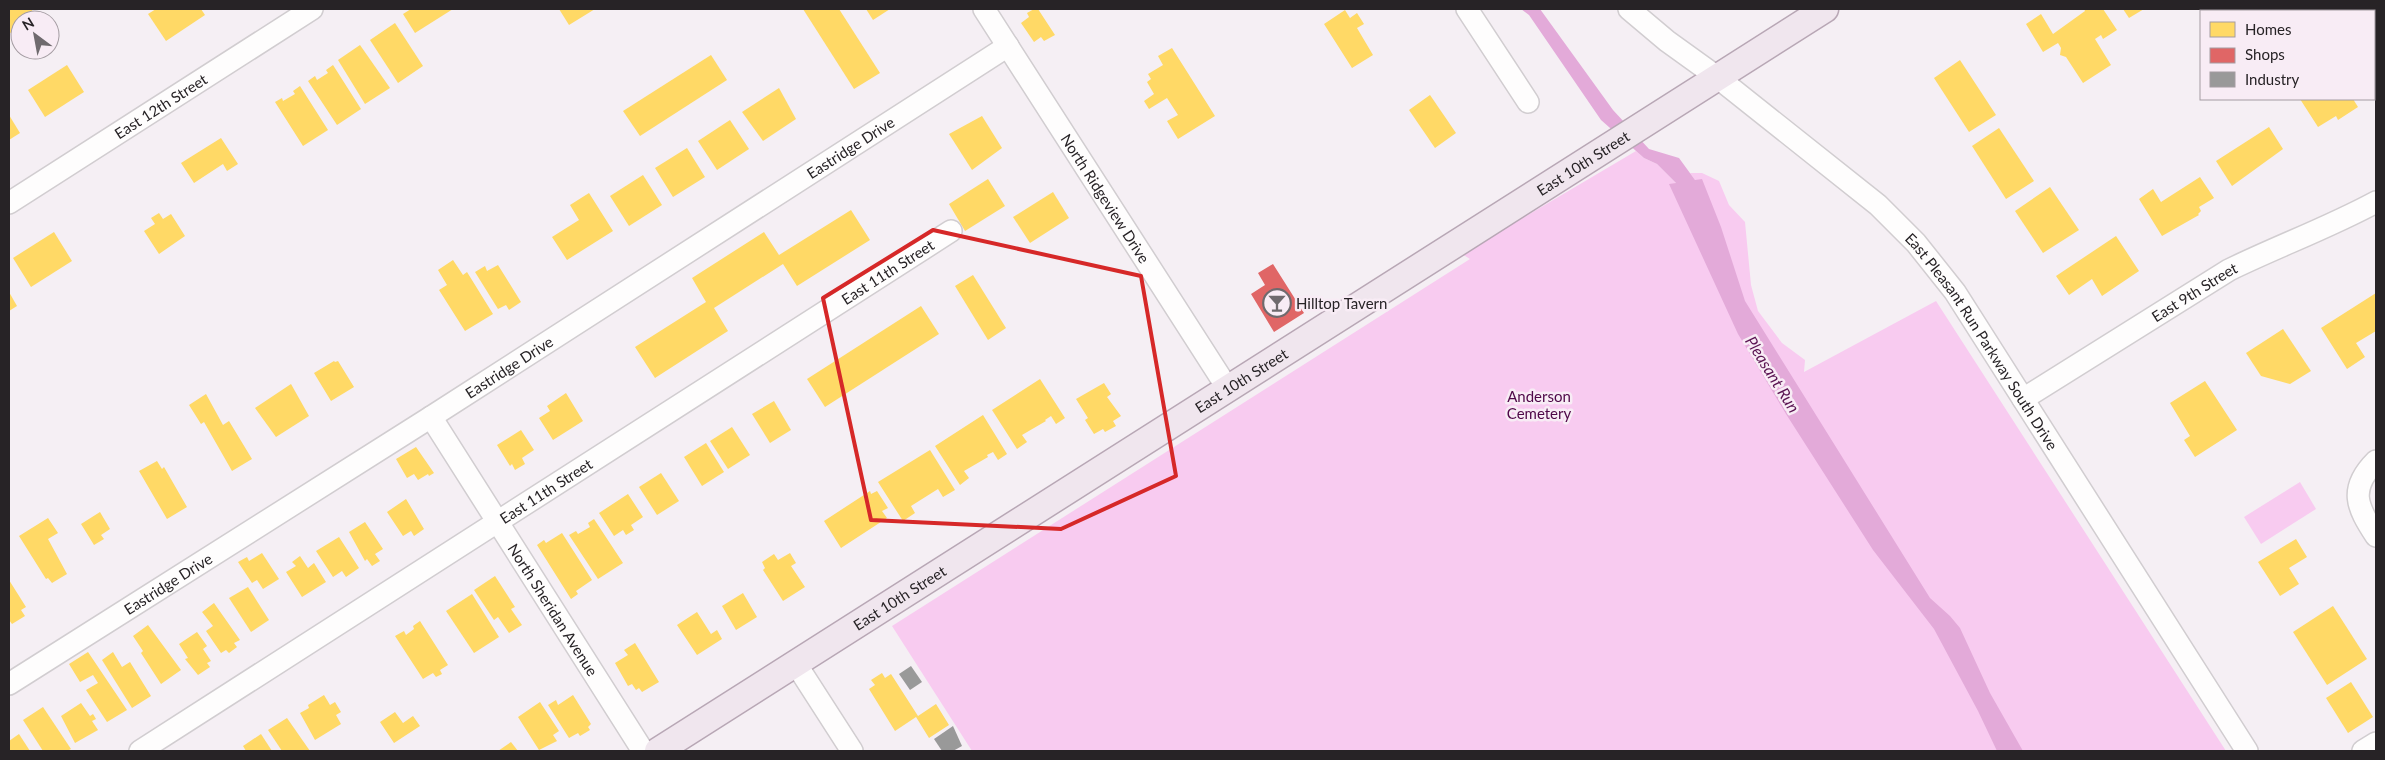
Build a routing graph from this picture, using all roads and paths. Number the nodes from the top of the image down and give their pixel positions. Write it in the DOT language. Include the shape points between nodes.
graph roads {
  1 [pos="312,9"];
  2 [pos="984,9"];
  3 [pos="1467,9"];
  4 [pos="1629,9"];
  5 [pos="1825,9"];
  6 [pos="1008,46"];
  7 [pos="1717,77"];
  8 [pos="1528,102"];
  9 [pos="2376,202"];
  10 [pos="9,204"];
  11 [pos="951,230"];
  12 [pos="1228,389"];
  13 [pos="2023,399"];
  14 [pos="431,416"];
  15 [pos="2376,461"];
  16 [pos="497,522"];
  17 [pos="2376,536"];
  18 [pos="796,664"];
  19 [pos="9,684"];
  20 [pos="2376,743"];
  21 [pos="140,751"];
  22 [pos="643,751"];
  23 [pos="658,751"];
  24 [pos="852,751"];
  25 [pos="2247,751"];
  26 [pos="2363,751"];
  1 -- 10 [label="street, East 12th Street"];
  2 -- 6 [label="street, North Ridgeview Drive"];
  3 -- 8 [label="street"];
  4 -- 7 [label="street, East Pleasant Run Parkway South Drive"];
  5 -- 7 [label="main road, East 10th Street"];
  6 -- 12 [label="street, North Ridgeview Drive"];
  6 -- 14 [label="street, Eastridge Drive"];
  7 -- 12 [label="main road, East 10th Street"];
  7 -- 13 [label="street, East Pleasant Run Parkway South Drive" via="1878,205 1904,230 1955,292"];
  9 -- 13 [label="street, East 9th Street" via="2229,270"];
  11 -- 16 [label="street, East 11th Street"];
  12 -- 18 [label="main road, East 10th Street"];
  13 -- 25 [label="street, East Pleasant Run Parkway South Drive"];
  14 -- 16 [label="street, North Sheridan Avenue"];
  14 -- 19 [label="street, Eastridge Drive"];
  15 -- 17 [label="street" via="2362,478 2358,499 2361,513"];
  16 -- 21 [label="street, East 11th Street"];
  16 -- 22 [label="street, North Sheridan Avenue"];
  18 -- 23 [label="main road, East 10th Street"];
  18 -- 24 [label="street"];
  20 -- 26 [label="street"];
}
